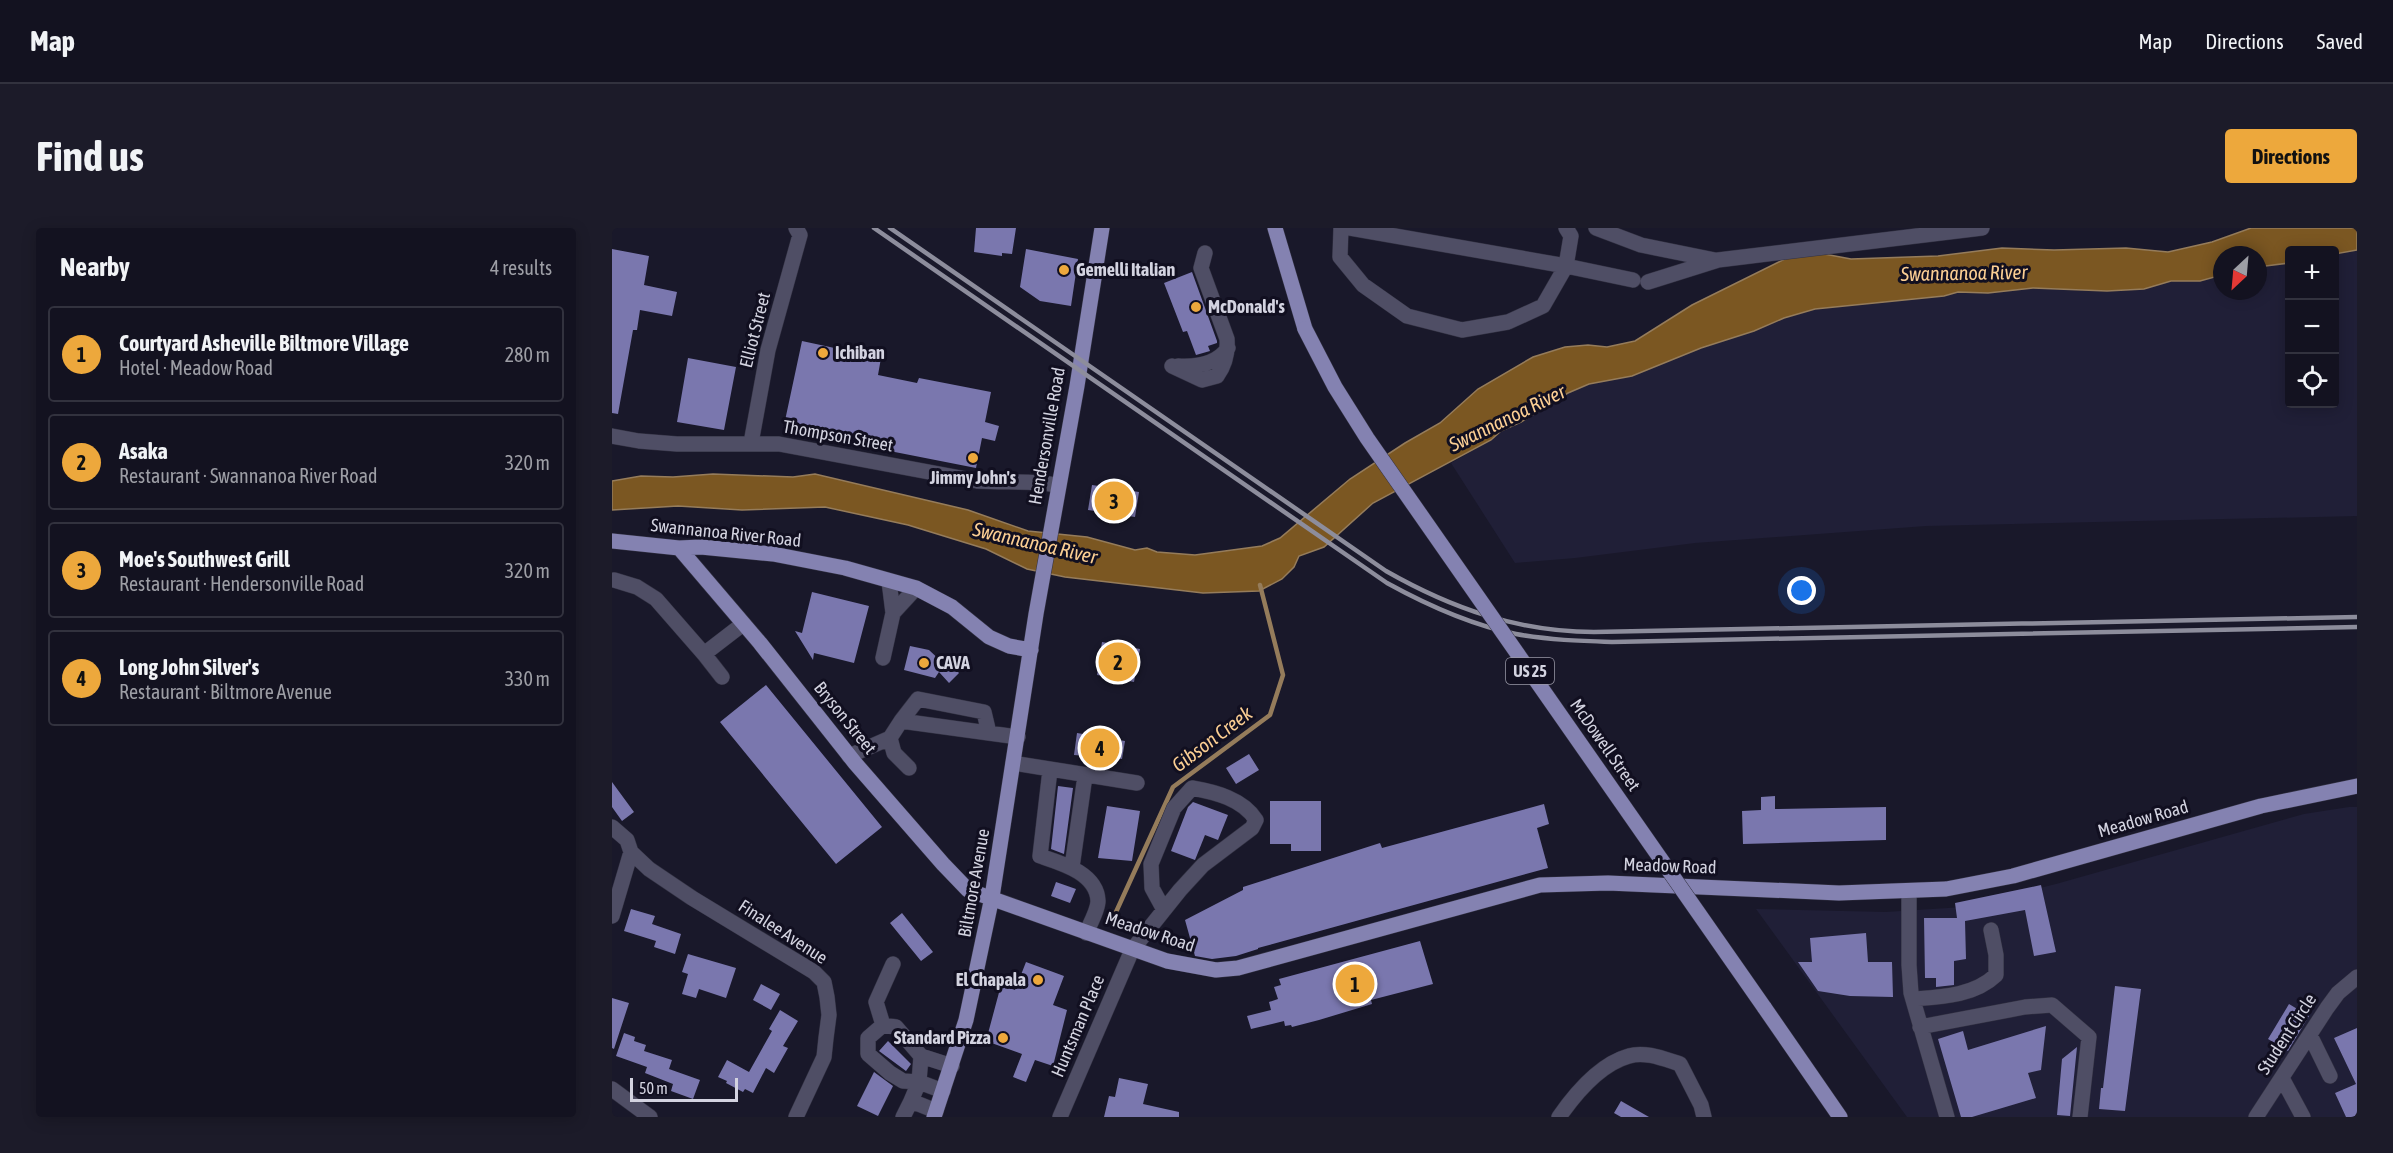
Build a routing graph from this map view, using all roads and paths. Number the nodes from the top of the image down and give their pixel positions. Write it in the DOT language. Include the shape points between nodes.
graph roads {
  1 [pos="796,228"];
  2 [pos="1102,228"];
  3 [pos="1275,228"];
  4 [pos="1341,228"];
  5 [pos="1350,228"];
  6 [pos="1566,228"];
  7 [pos="1596,228"];
  8 [pos="1982,228"];
  9 [pos="1205,253"];
  10 [pos="1718,260"];
  11 [pos="1566,266"];
  12 [pos="1172,366"];
  13 [pos="612,436"];
  14 [pos="751,443"];
  15 [pos="1057,485"];
  16 [pos="612,541"];
  17 [pos="679,548"];
  18 [pos="614,580"];
  19 [pos="890,581"];
  20 [pos="916,588"];
  21 [pos="893,613"];
  22 [pos="743,624"];
  23 [pos="1031,650"];
  24 [pos="704,654"];
  25 [pos="883,658"];
  26 [pos="722,676"];
  27 [pos="901,721"];
  28 [pos="990,733"];
  29 [pos="1018,737"];
  30 [pos="890,738"];
  31 [pos="849,756"];
  32 [pos="1014,763"];
  33 [pos="909,768"];
  34 [pos="1050,770"];
  35 [pos="1085,776"];
  36 [pos="1137,783"];
  37 [pos="2357,786"];
  38 [pos="612,827"];
  39 [pos="631,852"];
  40 [pos="1072,867"];
  41 [pos="1909,892"];
  42 [pos="992,897"];
  43 [pos="1164,910"];
  44 [pos="612,916"];
  45 [pos="1991,930"];
  46 [pos="1086,933"];
  47 [pos="1132,950"];
  48 [pos="894,964"];
  49 [pos="2357,977"];
  50 [pos="1913,999"];
  51 [pos="883,1025"];
  52 [pos="1920,1027"];
  53 [pos="2310,1035"];
  54 [pos="921,1056"];
  55 [pos="952,1066"];
  56 [pos="2330,1076"];
  57 [pos="2282,1078"];
  58 [pos="919,1082"];
  59 [pos="612,1089"];
  60 [pos="944,1091"];
  61 [pos="911,1101"];
  62 [pos="935,1114"];
  63 [pos="650,1117"];
  64 [pos="796,1117"];
  65 [pos="903,1117"];
  66 [pos="1060,1117"];
  67 [pos="1559,1117"];
  68 [pos="1704,1117"];
  69 [pos="1840,1117"];
  70 [pos="1947,1117"];
  71 [pos="2080,1117"];
  72 [pos="2256,1117"];
  73 [pos="2303,1117"];
  1 -- 14 [label="street, Elliot Street" via="800,235 768,350"];
  2 -- 15 [label="main road, Hendersonville Road"];
  3 -- 69 [label="main road, McDowell Street / US 25, bridge" via="1305,329 1367,438"];
  4 -- 11 [label="street" via="1340,256 1363,285 1407,316 1462,330 1508,322 1543,306"];
  5 -- 11 [label="street"];
  6 -- 11 [label="street" via="1571,236"];
  7 -- 10 [label="street" via="1641,245"];
  8 -- 10 [label="street"];
  9 -- 12 [label="street" via="1201,268 1227,339 1224,365 1210,380"];
  10 -- 11 [label="street" via="1640,281"];
  13 -- 14 [label="street, Thompson Street" via="677,444"];
  14 -- 15 [label="street, Thompson Street" via="814,449 977,481"];
  15 -- 23 [label="main road, Hendersonville Road"];
  16 -- 17 [label="main road, Swannanoa River Road"];
  17 -- 19 [label="main road, Swannanoa River Road" via="773,554"];
  17 -- 22 [label="main road, Bryson Street"];
  18 -- 24 [label="street" via="637,587 656,599"];
  19 -- 20 [label="main road, Swannanoa River Road"];
  19 -- 21 [label="street"];
  20 -- 21 [label="street"];
  20 -- 23 [label="main road, Swannanoa River Road" via="952,607 989,637"];
  21 -- 25 [label="street"];
  22 -- 24 [label="street"];
  22 -- 31 [label="main road, Bryson Street"];
  23 -- 29 [label="main road, Biltmore Avenue"];
  24 -- 26 [label="street"];
  27 -- 28 [label="street"];
  27 -- 28 [label="street" via="918,699 984,712"];
  27 -- 30 [label="street"];
  28 -- 29 [label="street"];
  29 -- 32 [label="main road, Biltmore Avenue"];
  30 -- 31 [label="street"];
  30 -- 33 [label="street" via="894,753"];
  31 -- 42 [label="main road, Bryson Street" via="968,890"];
  32 -- 34 [label="street"];
  32 -- 42 [label="main road, Biltmore Avenue"];
  34 -- 35 [label="street"];
  34 -- 40 [label="street" via="1040,856"];
  35 -- 36 [label="street"];
  35 -- 40 [label="street"];
  37 -- 41 [label="main road, Meadow Road" via="2261,806 2013,876"];
  38 -- 39 [label="street, Finalee Avenue" via="627,840"];
  39 -- 44 [label="street"];
  39 -- 64 [label="street, Finalee Avenue" via="683,892 814,972 824,982 829,1015 824,1057"];
  40 -- 46 [label="street" via="1094,886 1098,902"];
  41 -- 47 [label="main road, Meadow Road" via="1839,893 1569,882 1515,890 1238,968 1193,967"];
  41 -- 50 [label="street"];
  42 -- 46 [label="main road, Meadow Road"];
  42 -- 55 [label="main road, Biltmore Avenue" via="966,1020"];
  43 -- 43 [label="street, Huntsman Place" via="1203,866 1252,828 1256,820 1250,811 1216,792 1192,788 1174,808 1151,864 1152,888"];
  43 -- 47 [label="street, Huntsman Place"];
  45 -- 50 [label="street" via="1995,975 1987,983 1946,997"];
  46 -- 47 [label="main road, Meadow Road"];
  47 -- 66 [label="street, Huntsman Place"];
  48 -- 51 [label="street" via="876,1002"];
  49 -- 53 [label="street, Student Circle" via="2332,1000"];
  50 -- 52 [label="street"];
  51 -- 54 [label="street" via="896,1027"];
  51 -- 58 [label="street" via="868,1038 868,1054 903,1081"];
  52 -- 70 [label="street"];
  52 -- 71 [label="street" via="2052,1005 2089,1037"];
  53 -- 56 [label="street"];
  53 -- 57 [label="street, Student Circle"];
  54 -- 55 [label="street"];
  54 -- 58 [label="street"];
  55 -- 60 [label="main road, Biltmore Avenue"];
  57 -- 72 [label="street, Student Circle"];
  57 -- 73 [label="street"];
  58 -- 60 [label="street"];
  58 -- 61 [label="street"];
  59 -- 63 [label="street"];
  60 -- 62 [label="main road, Biltmore Avenue"];
  61 -- 62 [label="street"];
  61 -- 65 [label="street"];
  67 -- 68 [label="street" via="1605,1067 1630,1055 1656,1056 1680,1064"];
}
